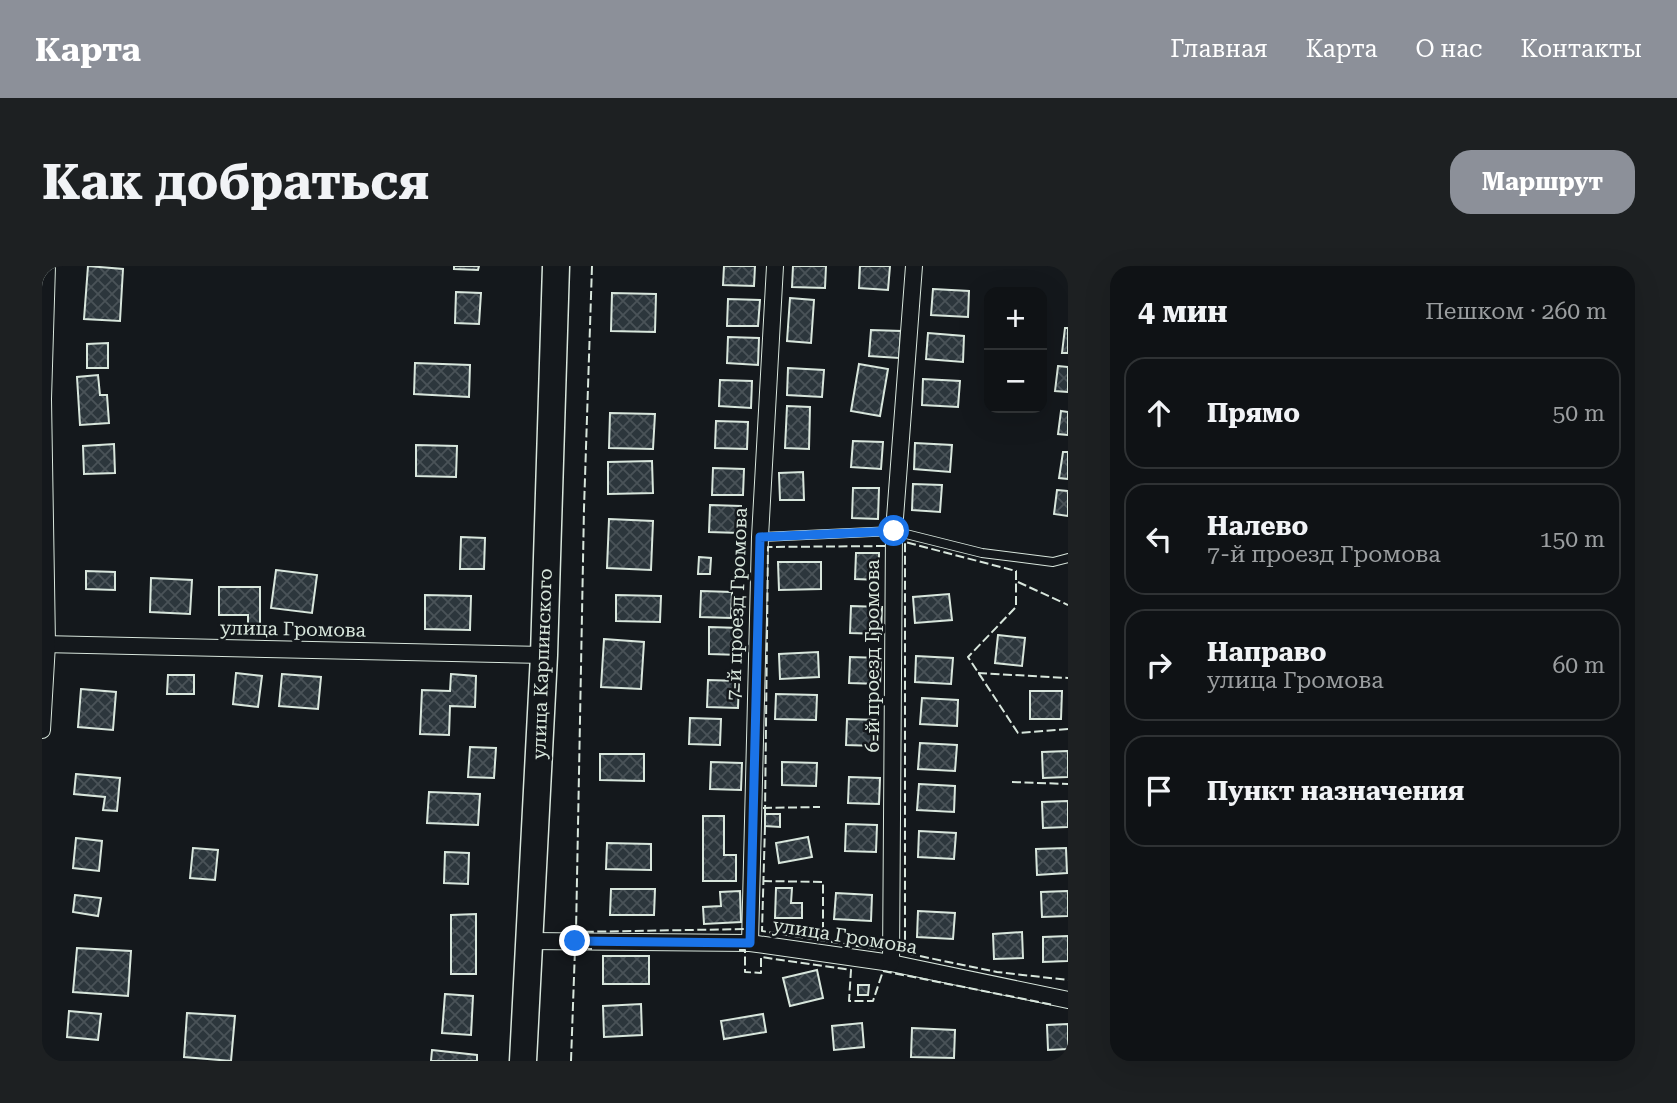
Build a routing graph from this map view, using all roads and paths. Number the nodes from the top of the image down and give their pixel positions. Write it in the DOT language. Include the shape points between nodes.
graph roads {
  1 [pos="47,266"];
  2 [pos="556,266"];
  3 [pos="775,266"];
  4 [pos="914,266"];
  5 [pos="894,531"];
  6 [pos="760,537"];
  7 [pos="1068,558"];
  8 [pos="45,644"];
  9 [pos="544,655"];
  10 [pos="42,730"];
  11 [pos="529,941"];
  12 [pos="750,943"];
  13 [pos="891,963"];
  14 [pos="1068,1000"];
  15 [pos="523,1061"];
  1 -- 8 [label="street"];
  2 -- 9 [label="main road, улица Карпинского"];
  3 -- 6 [label="street, 7-й проезд Громова"];
  4 -- 5 [label="street, 6-й проезд Громова"];
  5 -- 6 [label="lane"];
  5 -- 7 [label="lane" via="982,553 1053,562"];
  5 -- 13 [label="street, 6-й проезд Громова"];
  6 -- 12 [label="street, 7-й проезд Громова"];
  8 -- 9 [label="street, улица Громова"];
  8 -- 10 [label="street"];
  9 -- 11 [label="main road, улица Карпинского"];
  11 -- 12 [label="street, улица Громова"];
  11 -- 15 [label="main road, улица Карпинского"];
  12 -- 13 [label="street, улица Громова"];
  13 -- 14 [label="street, улица Громова"];
}
